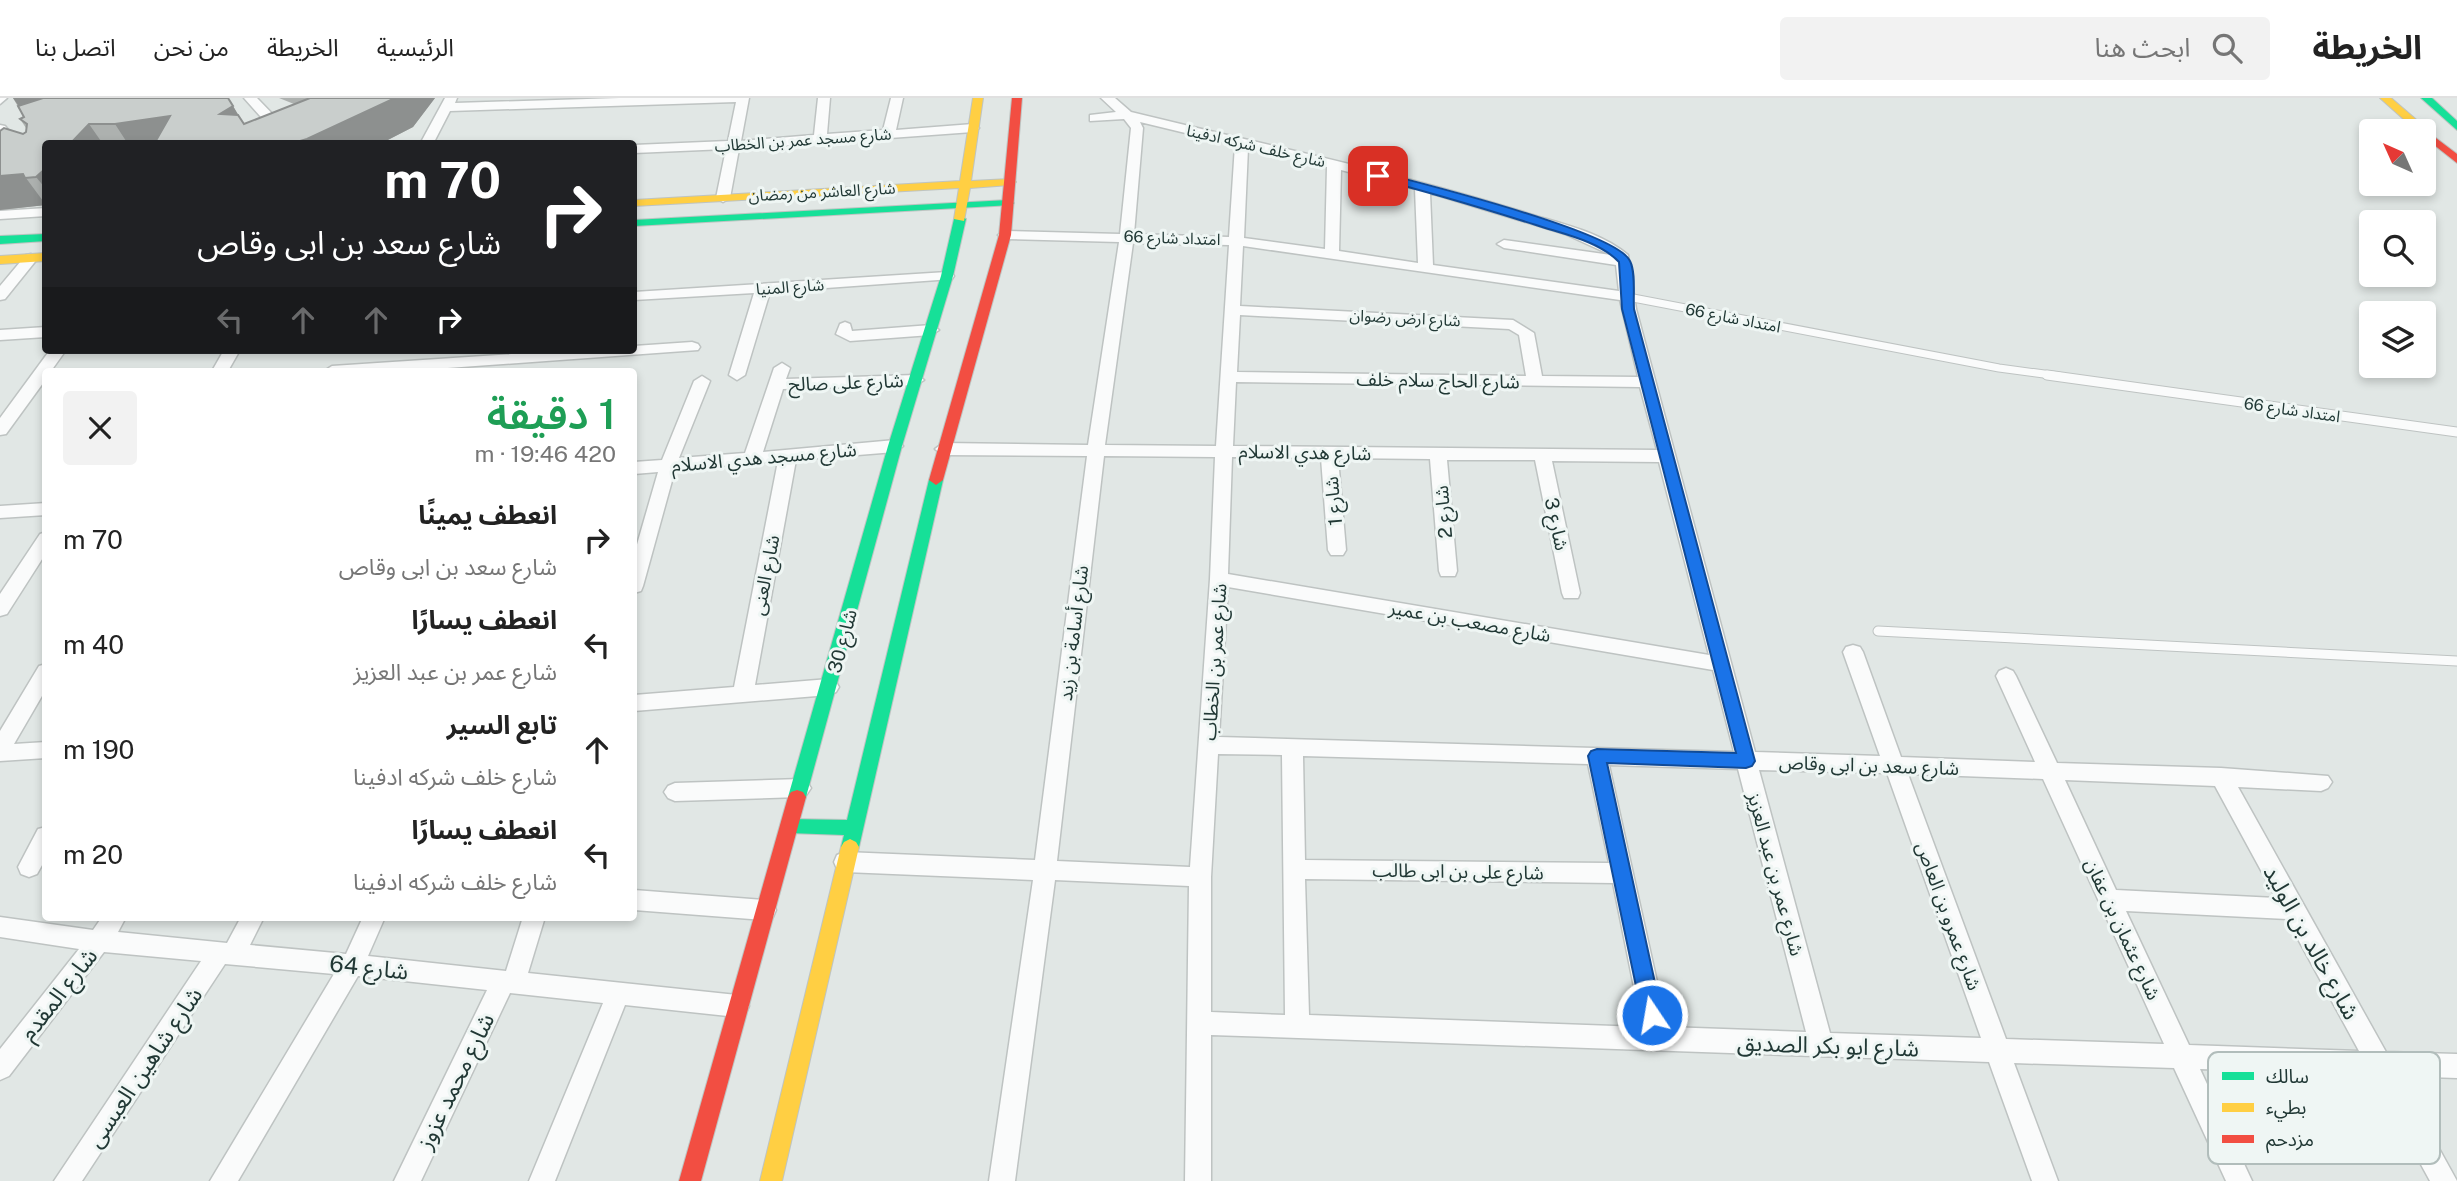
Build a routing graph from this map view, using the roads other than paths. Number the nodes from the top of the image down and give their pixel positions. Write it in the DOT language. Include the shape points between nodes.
graph roads {
  1 [pos="250,98"];
  2 [pos="743,98"];
  3 [pos="824,98"];
  4 [pos="897,98"];
  5 [pos="978,98"];
  6 [pos="1017,98"];
  7 [pos="1107,98"];
  8 [pos="2385,98"];
  9 [pos="2426,98"];
  10 [pos="449,103"];
  11 [pos="1128,115"];
  12 [pos="1095,118"];
  13 [pos="2410,119"];
  14 [pos="2456,126"];
  15 [pos="973,128"];
  16 [pos="282,132"];
  17 [pos="889,134"];
  18 [pos="9,135"];
  19 [pos="820,139"];
  20 [pos="428,140"];
  21 [pos="2436,142"];
  22 [pos="1242,144"];
  23 [pos="734,145"];
  24 [pos="637,149"];
  25 [pos="42,158"];
  26 [pos="2457,160"];
  27 [pos="1334,164"];
  28 [pos="1010,182"];
  29 [pos="966,185"];
  30 [pos="1422,187"];
  31 [pos="723,198"];
  32 [pos="637,202"];
  33 [pos="1008,203"];
  34 [pos="964,205"];
  35 [pos="42,212"];
  36 [pos="0,215"];
  37 [pos="637,222"];
  38 [pos="1005,235"];
  39 [pos="1127,236"];
  40 [pos="42,237"];
  41 [pos="0,240"];
  42 [pos="1236,241"];
  43 [pos="1504,244"];
  44 [pos="1332,253"];
  45 [pos="38,258"];
  46 [pos="0,260"];
  47 [pos="1625,261"];
  48 [pos="1426,268"];
  49 [pos="947,275"];
  50 [pos="763,289"];
  51 [pos="0,296"];
  52 [pos="637,296"];
  53 [pos="1628,298"];
  54 [pos="1232,310"];
  55 [pos="845,327"];
  56 [pos="931,330"];
  57 [pos="42,332"];
  58 [pos="0,335"];
  59 [pos="692,347"];
  60 [pos="637,350"];
  61 [pos="567,354"];
  62 [pos="373,368"];
  63 [pos="42,372"];
  64 [pos="737,375"];
  65 [pos="1229,377"];
  66 [pos="916,380"];
  67 [pos="702,381"];
  68 [pos="1535,381"];
  69 [pos="1647,382"];
  70 [pos="0,430"];
  71 [pos="2457,432"];
  72 [pos="895,446"];
  73 [pos="943,449"];
  74 [pos="1096,450"];
  75 [pos="1224,451"];
  76 [pos="1329,452"];
  77 [pos="1438,454"];
  78 [pos="1542,454"];
  79 [pos="788,455"];
  80 [pos="1666,456"];
  81 [pos="752,458"];
  82 [pos="668,465"];
  83 [pos="637,468"];
  84 [pos="42,509"];
  85 [pos="0,512"];
  86 [pos="42,544"];
  87 [pos="1337,550"];
  88 [pos="1448,571"];
  89 [pos="637,575"];
  90 [pos="1219,579"];
  91 [pos="1571,593"];
  92 [pos="0,609"];
  93 [pos="1878,631"];
  94 [pos="1853,652"];
  95 [pos="2457,661"];
  96 [pos="1720,664"];
  97 [pos="2006,676"];
  98 [pos="42,677"];
  99 [pos="829,687"];
  100 [pos="743,694"];
  101 [pos="637,703"];
  102 [pos="1208,745"];
  103 [pos="1292,747"];
  104 [pos="42,750"];
  105 [pos="0,751"];
  106 [pos="1597,756"];
  107 [pos="1746,761"];
  108 [pos="1894,765"];
  109 [pos="2050,771"];
  110 [pos="2221,777"];
  111 [pos="2321,782"];
  112 [pos="800,789"];
  113 [pos="675,792"];
  114 [pos="789,827"];
  115 [pos="853,828"];
  116 [pos="42,843"];
  117 [pos="845,862"];
  118 [pos="29,867"];
  119 [pos="1294,869"];
  120 [pos="1045,871"];
  121 [pos="1622,873"];
  122 [pos="1200,877"];
  123 [pos="637,900"];
  124 [pos="2109,900"];
  125 [pos="2294,909"];
  126 [pos="765,910"];
  127 [pos="112,921"];
  128 [pos="250,921"];
  129 [pos="372,921"];
  130 [pos="532,921"];
  131 [pos="0,927"];
  132 [pos="99,941"];
  133 [pos="227,953"];
  134 [pos="352,965"];
  135 [pos="509,981"];
  136 [pos="618,993"];
  137 [pos="737,1006"];
  138 [pos="1199,1023"];
  139 [pos="1297,1027"];
  140 [pos="1657,1039"];
  141 [pos="1821,1045"];
  142 [pos="1997,1051"];
  143 [pos="2372,1052"];
  144 [pos="2182,1057"];
  145 [pos="2208,1058"];
  146 [pos="0,1069"];
  147 [pos="2208,1114"];
  148 [pos="2231,1164"];
  149 [pos="2435,1164"];
  150 [pos="67,1181"];
  151 [pos="223,1181"];
  152 [pos="407,1181"];
  153 [pos="542,1181"];
  154 [pos="690,1181"];
  155 [pos="771,1181"];
  156 [pos="1002,1181"];
  157 [pos="1198,1181"];
  158 [pos="2045,1181"];
  159 [pos="2239,1181"];
  160 [pos="2444,1181"];
  1 -- 16 [label="street"];
  2 -- 10 [label="street"];
  2 -- 23 [label="street"];
  3 -- 19 [label="street"];
  4 -- 17 [label="street"];
  5 -- 15 [label="street, شارع 30"];
  6 -- 28 [label="street"];
  7 -- 11 [label="street"];
  8 -- 13 [label="street"];
  9 -- 14 [label="street"];
  10 -- 20 [label="street"];
  11 -- 12 [label="street"];
  11 -- 22 [label="street, شارع خلف شركه ادفينا"];
  11 -- 39 [label="street, شارع أسامة بن زيد" via="1137,128"];
  15 -- 17 [label="street, شارع مسجد عمر بن الخطاب"];
  15 -- 29 [label="street, شارع 30"];
  17 -- 19 [label="street, شارع مسجد عمر بن الخطاب"];
  18 -- 25 [label="street" via="24,152"];
  19 -- 23 [label="street, شارع مسجد عمر بن الخطاب"];
  21 -- 26 [label="street"];
  22 -- 27 [label="street, شارع خلف شركه ادفينا"];
  22 -- 42 [label="street, شارع عمر بن الخطاب"];
  23 -- 24 [label="street, شارع مسجد عمر بن الخطاب"];
  23 -- 31 [label="street"];
  27 -- 30 [label="street, شارع خلف شركه ادفينا"];
  27 -- 44 [label="street"];
  28 -- 29 [label="street, شارع العاشر من رمضان"];
  28 -- 33 [label="street"];
  29 -- 31 [label="street, شارع العاشر من رمضان"];
  29 -- 34 [label="street, شارع 30"];
  30 -- 47 [label="street, شارع خلف شركه ادفينا" via="1572,233 1614,251"];
  30 -- 48 [label="street"];
  31 -- 32 [label="street, شارع العاشر من رمضان"];
  33 -- 34 [label="street, شارع العاشر من رمضان"];
  33 -- 38 [label="street"];
  34 -- 37 [label="street, شارع العاشر من رمضان"];
  34 -- 49 [label="street, شارع 30"];
  35 -- 36 [label="street"];
  38 -- 39 [label="street, امتداد شارع 66"];
  38 -- 73 [label="street"];
  39 -- 42 [label="street, امتداد شارع 66"];
  39 -- 74 [label="street, شارع أسامة بن زيد"];
  40 -- 41 [label="street"];
  42 -- 44 [label="street, امتداد شارع 66"];
  42 -- 54 [label="street, شارع عمر بن الخطاب"];
  43 -- 47 [label="street"];
  44 -- 48 [label="street, امتداد شارع 66"];
  45 -- 46 [label="street"];
  45 -- 51 [label="street"];
  47 -- 53 [label="street"];
  48 -- 53 [label="street, امتداد شارع 66"];
  49 -- 50 [label="street, شارع المنيا"];
  49 -- 56 [label="street, شارع 30"];
  50 -- 52 [label="street, شارع المنيا"];
  50 -- 64 [label="street"];
  53 -- 69 [label="street, شارع عمر بن عبد العزيز"];
  53 -- 71 [label="lane, امتداد شارع 66" via="1999,368"];
  54 -- 65 [label="street, شارع عمر بن الخطاب"];
  54 -- 68 [label="street, شارع ارض رضوان" via="1513,325 1526,333"];
  55 -- 56 [label="street" via="844,334 850,336"];
  56 -- 66 [label="street, شارع 30"];
  57 -- 58 [label="street"];
  59 -- 60 [label="street"];
  61 -- 62 [label="street"];
  63 -- 70 [label="street"];
  65 -- 68 [label="street, شارع الحاج سلام خلف"];
  65 -- 75 [label="street, شارع عمر بن الخطاب"];
  66 -- 72 [label="street, شارع 30"];
  66 -- 81 [label="street, شارع على صالح" via="779,376"];
  67 -- 82 [label="street"];
  68 -- 69 [label="street, شارع الحاج سلام خلف"];
  69 -- 80 [label="street, شارع عمر بن عبد العزيز"];
  72 -- 79 [label="street, شارع مسجد هدي الاسلام"];
  72 -- 99 [label="street, شارع 30"];
  73 -- 74 [label="street, شارع هدي الاسلام"];
  73 -- 115 [label="street"];
  74 -- 75 [label="street, شارع هدي الاسلام"];
  74 -- 120 [label="street, شارع أسامة بن زيد"];
  75 -- 76 [label="street, شارع هدي الاسلام"];
  75 -- 90 [label="street, شارع عمر بن الخطاب"];
  76 -- 77 [label="street, شارع هدي الاسلام"];
  76 -- 87 [label="street, شارع 1"];
  77 -- 78 [label="street, شارع هدي الاسلام"];
  77 -- 88 [label="street, شارع 2"];
  78 -- 80 [label="street, شارع هدي الاسلام"];
  78 -- 91 [label="street, شارع 3"];
  79 -- 81 [label="street, شارع مسجد هدي الاسلام"];
  79 -- 100 [label="street, شارع العنى"];
  80 -- 96 [label="street, شارع عمر بن عبد العزيز"];
  81 -- 82 [label="street, شارع مسجد هدي الاسلام"];
  82 -- 83 [label="street, شارع مسجد هدي الاسلام"];
  82 -- 89 [label="street"];
  84 -- 85 [label="street"];
  86 -- 92 [label="street"];
  90 -- 96 [label="street, شارع مصعب بن عمير"];
  90 -- 102 [label="street, شارع عمر بن الخطاب"];
  93 -- 95 [label="lane"];
  94 -- 108 [label="street, شارع عمرو بن العاص"];
  96 -- 107 [label="street, شارع عمر بن عبد العزيز"];
  97 -- 109 [label="street, شارع عثمان بن عفان"];
  98 -- 105 [label="street"];
  99 -- 100 [label="street"];
  99 -- 112 [label="street, شارع 30"];
  100 -- 101 [label="street"];
  102 -- 103 [label="street, شارع سعد بن ابى وقاص"];
  102 -- 122 [label="street, شارع عمر بن الخطاب"];
  103 -- 106 [label="street, شارع سعد بن ابى وقاص"];
  103 -- 119 [label="street"];
  104 -- 105 [label="street"];
  106 -- 107 [label="street, شارع سعد بن ابى وقاص"];
  106 -- 121 [label="street"];
  107 -- 108 [label="street, شارع سعد بن ابى وقاص"];
  107 -- 141 [label="street, شارع عمر بن عبد العزيز"];
  108 -- 109 [label="street, شارع سعد بن ابى وقاص"];
  108 -- 142 [label="street, شارع عمرو بن العاص"];
  109 -- 110 [label="street, شارع سعد بن ابى وقاص"];
  109 -- 124 [label="street, شارع عثمان بن عفان"];
  110 -- 111 [label="street, شارع سعد بن ابى وقاص"];
  110 -- 125 [label="street, شارع خالد بن الوليد"];
  112 -- 113 [label="street"];
  112 -- 114 [label="street, شارع 30"];
  114 -- 115 [label="street"];
  114 -- 126 [label="street, شارع 30"];
  115 -- 117 [label="street"];
  116 -- 118 [label="street"];
  117 -- 120 [label="street"];
  117 -- 155 [label="street"];
  119 -- 121 [label="street, شارع على بن ابى طالب"];
  119 -- 139 [label="street"];
  120 -- 122 [label="street"];
  120 -- 156 [label="street, شارع أسامة بن زيد"];
  121 -- 140 [label="street"];
  122 -- 138 [label="street, شارع عمر بن الخطاب"];
  123 -- 126 [label="street"];
  124 -- 125 [label="street"];
  124 -- 144 [label="street, شارع عثمان بن عفان"];
  125 -- 143 [label="street, شارع خالد بن الوليد"];
  126 -- 137 [label="street, شارع 30"];
  127 -- 132 [label="street, شارع المقدم"];
  128 -- 133 [label="street, شارع شاهين العبسى"];
  129 -- 134 [label="street"];
  130 -- 135 [label="street, شارع محمد عزوز"];
  131 -- 132 [label="street, شارع 64"];
  132 -- 133 [label="street, شارع 64"];
  132 -- 146 [label="street, شارع المقدم"];
  133 -- 134 [label="street, شارع 64"];
  133 -- 150 [label="street, شارع شاهين العبسى"];
  134 -- 135 [label="street, شارع 64"];
  134 -- 151 [label="street"];
  135 -- 136 [label="street, شارع 64"];
  135 -- 152 [label="street, شارع محمد عزوز"];
  136 -- 137 [label="street, شارع 64"];
  136 -- 153 [label="street"];
  137 -- 154 [label="street, شارع 30"];
  138 -- 139 [label="street, شارع ابو بكر الصديق"];
  138 -- 157 [label="street, شارع عمر بن الخطاب"];
  139 -- 140 [label="street, شارع ابو بكر الصديق"];
  140 -- 141 [label="street, شارع ابو بكر الصديق"];
  141 -- 142 [label="street, شارع ابو بكر الصديق"];
  142 -- 144 [label="street, شارع ابو بكر الصديق"];
  142 -- 158 [label="street, شارع عمرو بن العاص"];
  144 -- 145 [label="street, شارع ابو بكر الصديق"];
  144 -- 147 [label="street, شارع عثمان بن عفان"];
  148 -- 159 [label="street, شارع عثمان بن عفان"];
  149 -- 160 [label="street, شارع خالد بن الوليد"];
}
